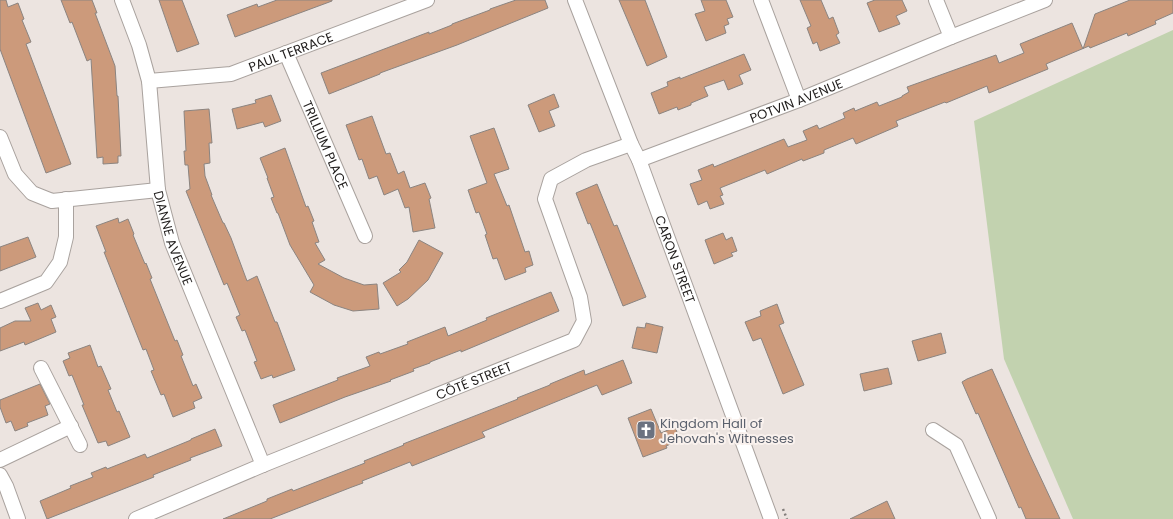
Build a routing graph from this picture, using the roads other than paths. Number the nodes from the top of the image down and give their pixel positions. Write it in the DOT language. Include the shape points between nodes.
graph roads {
  1 [pos="122,0"];
  2 [pos="427,0"];
  3 [pos="576,0"];
  4 [pos="761,0"];
  5 [pos="936,0"];
  6 [pos="1045,0"];
  7 [pos="951,37"];
  8 [pos="286,53"];
  9 [pos="149,81"];
  10 [pos="799,100"];
  11 [pos="0,137"];
  12 [pos="631,144"];
  13 [pos="639,160"];
  14 [pos="158,190"];
  15 [pos="66,199"];
  16 [pos="365,236"];
  17 [pos="0,302"];
  18 [pos="42,368"];
  19 [pos="71,426"];
  20 [pos="933,430"];
  21 [pos="80,445"];
  22 [pos="0,460"];
  23 [pos="263,465"];
  24 [pos="0,474"];
  25 [pos="18,519"];
  26 [pos="136,519"];
  27 [pos="771,519"];
  28 [pos="989,519"];
  1 -- 9 [label="street, DIANNE AVENUE"];
  2 -- 8 [label="street, PAUL TERRACE"];
  3 -- 12 [label="street, CARON STREET"];
  4 -- 10 [label="street"];
  5 -- 7 [label="street"];
  6 -- 7 [label="street, POTVIN AVENUE"];
  7 -- 10 [label="street, POTVIN AVENUE"];
  8 -- 9 [label="street, PAUL TERRACE" via="231,74"];
  8 -- 16 [label="street, TRILLIUM PLACE"];
  9 -- 14 [label="street, DIANNE AVENUE"];
  10 -- 13 [label="street, POTVIN AVENUE"];
  11 -- 15 [label="street" via="15,174 32,193 52,201"];
  12 -- 13 [label="street, CARON STREET"];
  12 -- 23 [label="street, CÔTÉ STREET" via="586,160 551,179 545,199 580,297 584,321 574,340"];
  13 -- 27 [label="street, CARON STREET"];
  14 -- 15 [label="street"];
  14 -- 23 [label="street, DIANNE AVENUE" via="172,243"];
  15 -- 17 [label="street" via="66,238 60,262 46,282"];
  18 -- 19 [label="street"];
  19 -- 21 [label="street"];
  19 -- 22 [label="street"];
  20 -- 28 [label="street" via="956,445"];
  23 -- 26 [label="street, CÔTÉ STREET"];
  24 -- 25 [label="street"];
}
